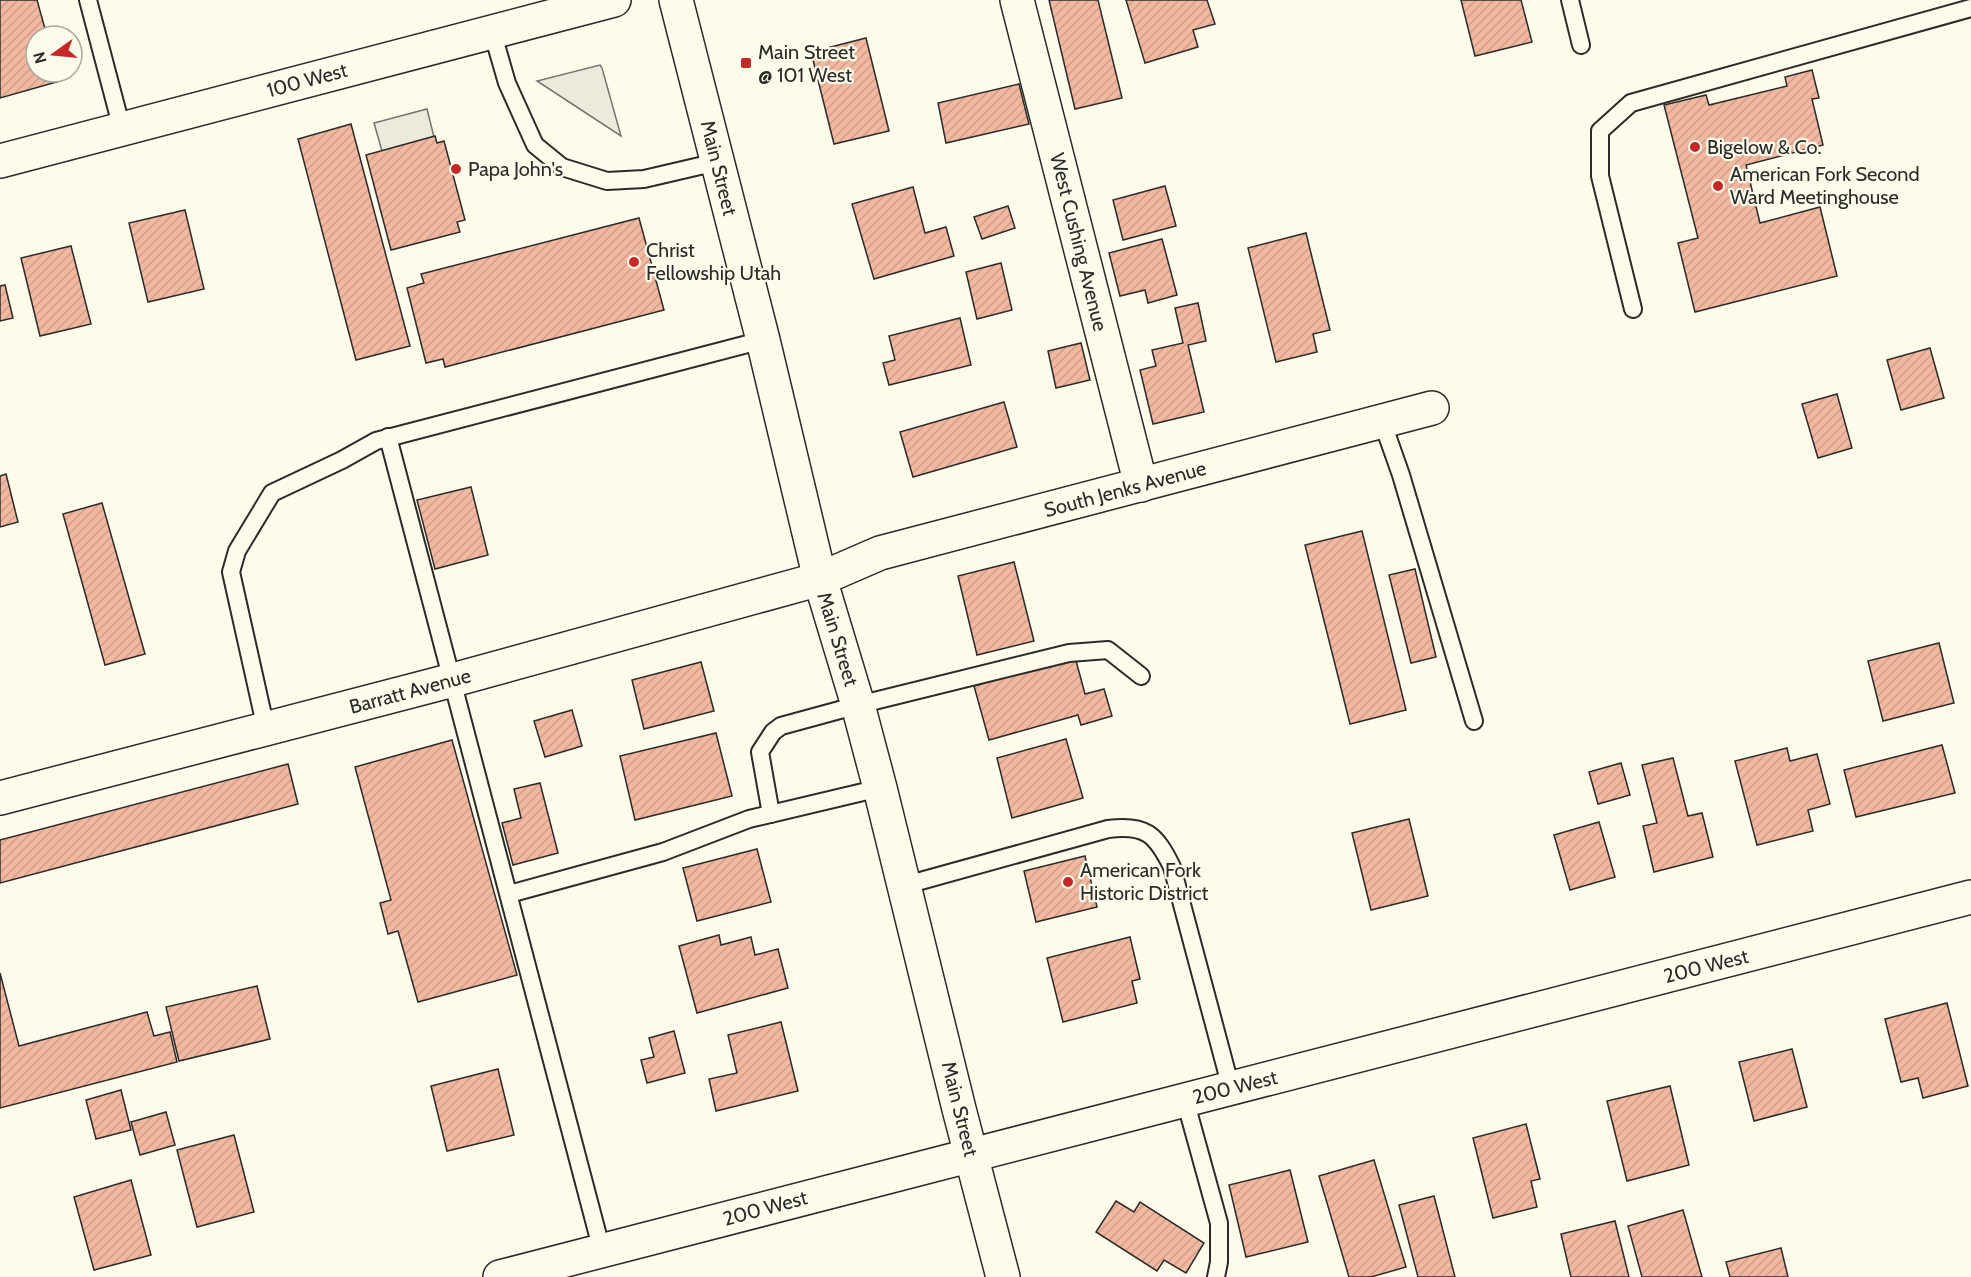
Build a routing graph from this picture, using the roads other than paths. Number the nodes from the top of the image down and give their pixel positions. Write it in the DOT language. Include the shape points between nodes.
graph roads {
  1 [pos="88,0"];
  2 [pos="614,0"];
  3 [pos="676,0"];
  4 [pos="1017,0"];
  5 [pos="1569,0"];
  6 [pos="1971,8"];
  7 [pos="492,31"];
  8 [pos="1581,45"];
  9 [pos="122,129"];
  10 [pos="0,161"];
  11 [pos="717,162"];
  12 [pos="1633,309"];
  13 [pos="763,340"];
  14 [pos="1432,408"];
  15 [pos="1382,421"];
  16 [pos="388,437"];
  17 [pos="1142,485"];
  18 [pos="820,579"];
  19 [pos="1142,676"];
  20 [pos="453,680"];
  21 [pos="858,705"];
  22 [pos="1474,721"];
  23 [pos="266,729"];
  24 [pos="880,788"];
  25 [pos="0,798"];
  26 [pos="771,814"];
  27 [pos="906,885"];
  28 [pos="509,894"];
  29 [pos="1971,897"];
  30 [pos="1231,1088"];
  31 [pos="1185,1100"];
  32 [pos="972,1154"];
  33 [pos="602,1251"];
  34 [pos="500,1277"];
  35 [pos="1003,1277"];
  36 [pos="1216,1277"];
  1 -- 9 [label="lane"];
  2 -- 7 [label="street, 100 West"];
  3 -- 11 [label="street, Main Street"];
  4 -- 17 [label="street, West Cushing Avenue"];
  5 -- 8 [label="lane"];
  6 -- 12 [label="lane" via="1631,103 1600,131 1600,176"];
  7 -- 9 [label="street, 100 West"];
  7 -- 11 [label="lane" via="507,83 535,145 562,167 607,181 644,179"];
  9 -- 10 [label="street, 100 West"];
  11 -- 13 [label="street, Main Street"];
  13 -- 16 [label="lane"];
  13 -- 18 [label="street, Main Street"];
  14 -- 15 [label="street, South Jenks Avenue"];
  15 -- 17 [label="street, South Jenks Avenue"];
  15 -- 22 [label="lane"];
  16 -- 20 [label="lane"];
  16 -- 23 [label="lane" via="272,494 237,551 231,572"];
  17 -- 18 [label="street, South Jenks Avenue" via="880,554"];
  18 -- 20 [label="street, Barratt Avenue"];
  18 -- 21 [label="street, Main Street"];
  19 -- 21 [label="lane" via="1108,650 1069,653"];
  20 -- 23 [label="street, Barratt Avenue"];
  20 -- 28 [label="lane"];
  21 -- 24 [label="street, Main Street"];
  21 -- 26 [label="lane" via="781,726 773,732 760,752"];
  23 -- 25 [label="street, Barratt Avenue"];
  24 -- 26 [label="lane"];
  24 -- 27 [label="street, Main Street"];
  26 -- 28 [label="lane" via="663,852"];
  27 -- 30 [label="lane" via="1108,829 1128,826 1143,830 1160,845 1172,867"];
  27 -- 32 [label="street, Main Street"];
  28 -- 33 [label="lane"];
  29 -- 30 [label="street, 200 West"];
  30 -- 31 [label="street, 200 West"];
  31 -- 32 [label="street, 200 West"];
  31 -- 36 [label="lane" via="1220,1223"];
  32 -- 33 [label="street, 200 West"];
  32 -- 35 [label="street, Main Street"];
  33 -- 34 [label="street, 200 West"];
}
